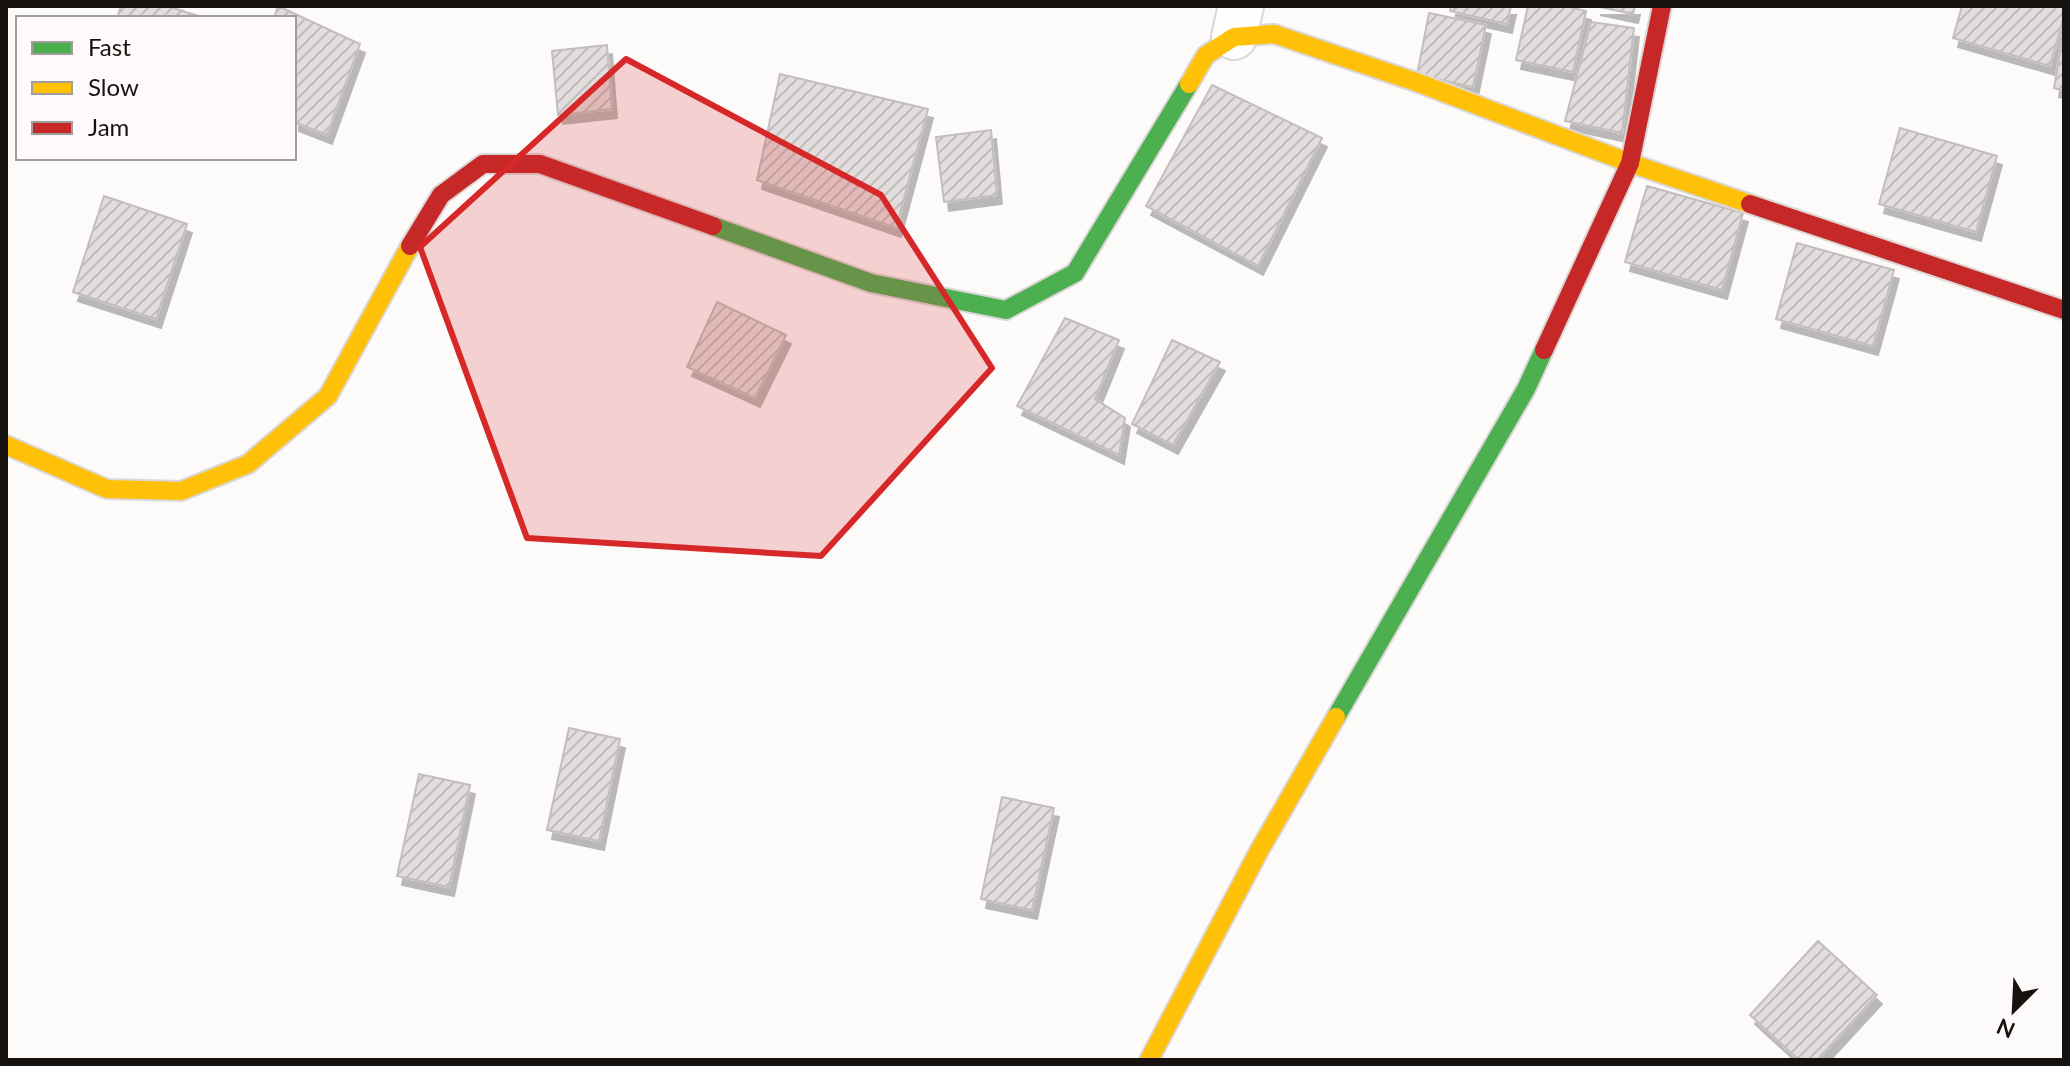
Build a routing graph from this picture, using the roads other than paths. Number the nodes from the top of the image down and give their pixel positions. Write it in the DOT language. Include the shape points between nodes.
graph roads {
  1 [pos="1662,6"];
  2 [pos="1237,22"];
  3 [pos="1630,163"];
  4 [pos="2064,310"];
  5 [pos="6,445"];
  6 [pos="1149,1060"];
  1 -- 3 [label="street"];
  2 -- 3 [label="street"];
  2 -- 5 [label="street" via="1206,55 1075,273 1006,310 871,283 540,164 483,164 441,195 328,396 248,464 181,491 107,489"];
  3 -- 4 [label="street"];
  3 -- 6 [label="street" via="1526,389 1259,851"];
}
